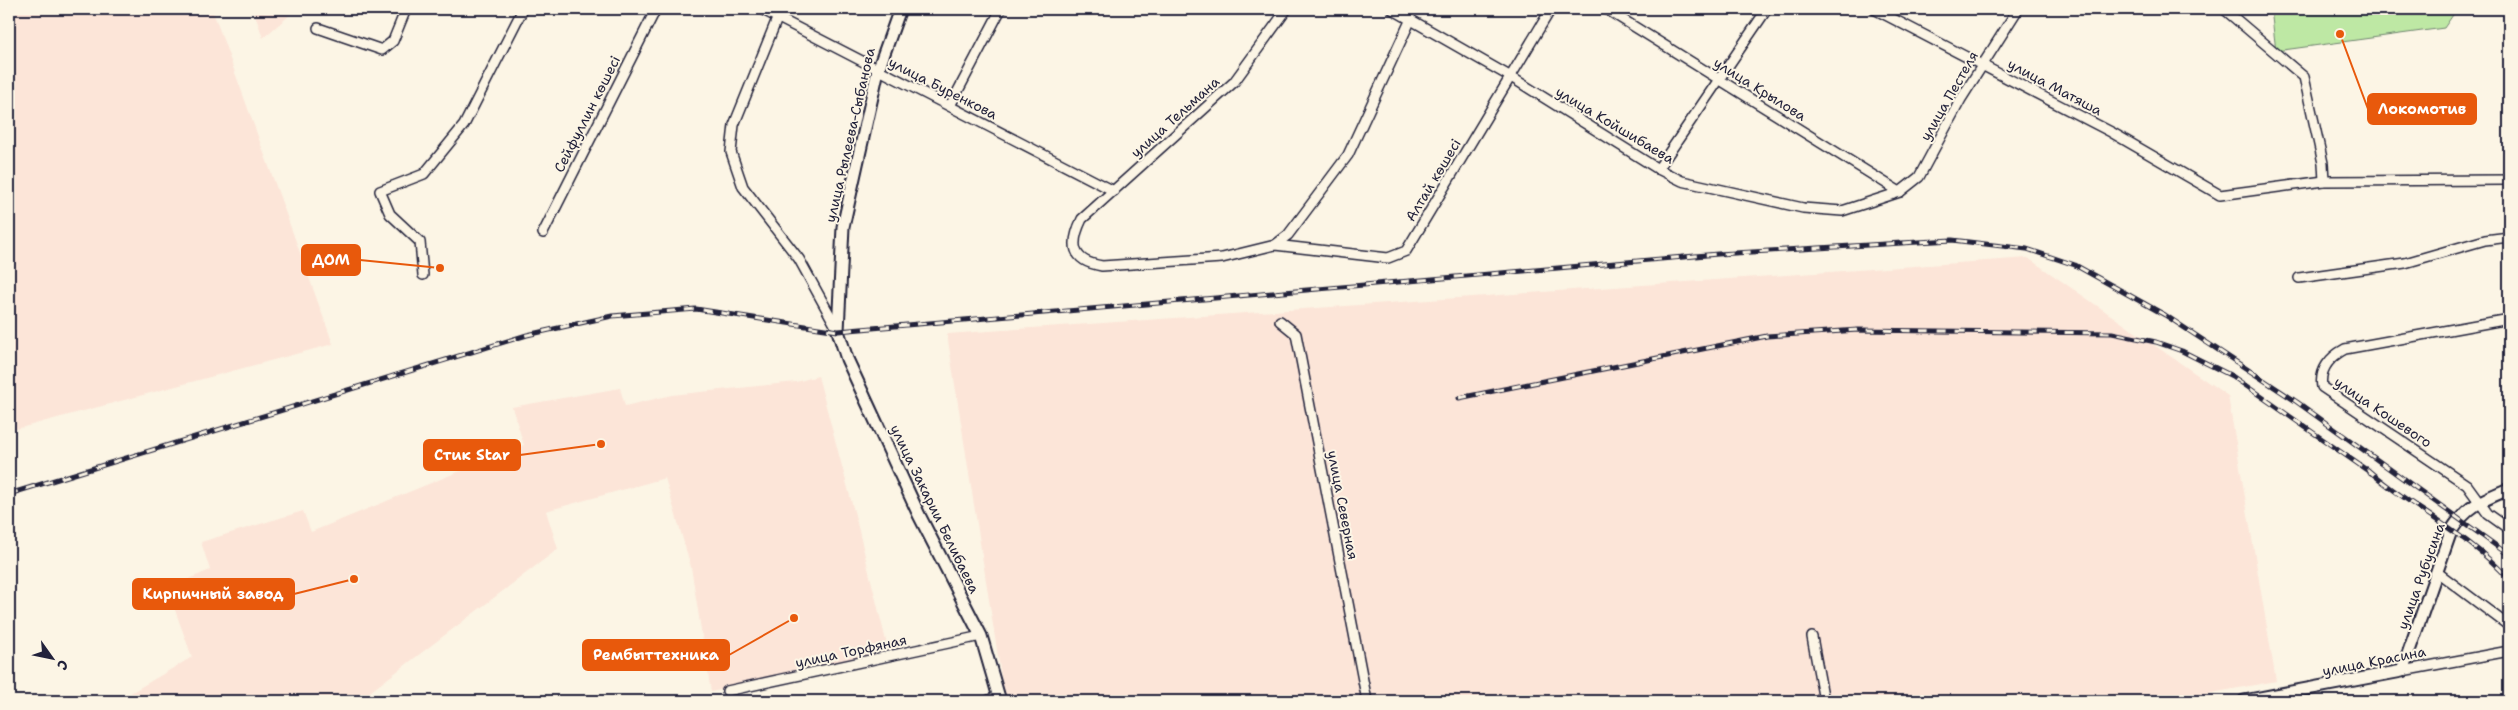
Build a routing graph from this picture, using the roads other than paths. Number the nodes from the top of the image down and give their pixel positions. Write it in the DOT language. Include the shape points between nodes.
graph roads {
  1 [pos="406,9"];
  2 [pos="523,9"];
  3 [pos="656,9"];
  4 [pos="760,9"];
  5 [pos="900,9"];
  6 [pos="1001,9"];
  7 [pos="1287,9"];
  8 [pos="1392,9"];
  9 [pos="1551,9"];
  10 [pos="1606,9"];
  11 [pos="1767,9"];
  12 [pos="1874,9"];
  13 [pos="2018,9"];
  14 [pos="2224,9"];
  15 [pos="779,13"];
  16 [pos="1410,19"];
  17 [pos="318,28"];
  18 [pos="1982,64"];
  19 [pos="878,70"];
  20 [pos="1511,77"];
  21 [pos="1718,79"];
  22 [pos="950,106"];
  23 [pos="1658,169"];
  24 [pos="2509,180"];
  25 [pos="2324,181"];
  26 [pos="1114,191"];
  27 [pos="1900,192"];
  28 [pos="543,232"];
  29 [pos="2509,238"];
  30 [pos="1276,245"];
  31 [pos="423,275"];
  32 [pos="2299,278"];
  33 [pos="2509,319"];
  34 [pos="1280,321"];
  35 [pos="838,331"];
  36 [pos="2509,489"];
  37 [pos="2479,501"];
  38 [pos="2509,529"];
  39 [pos="2436,572"];
  40 [pos="2509,626"];
  41 [pos="981,636"];
  42 [pos="1812,637"];
  43 [pos="2509,651"];
  44 [pos="2402,671"];
  45 [pos="727,691"];
  46 [pos="2294,696"];
  47 [pos="1000,698"];
  48 [pos="987,701"];
  49 [pos="1367,701"];
  50 [pos="1824,701"];
  51 [pos="2244,701"];
  1 -- 17 [label="street" via="393,41 382,50"];
  2 -- 31 [label="street" via="464,125 424,174 380,191 390,214 420,242"];
  3 -- 28 [label="street, Сейфуллин көшесі"];
  4 -- 15 [label="street, улица Буренкова"];
  5 -- 19 [label="street, улица Рылеева-Сыбанова"];
  6 -- 22 [label="street"];
  7 -- 26 [label="street, улица Тельмана" via="1234,82"];
  8 -- 16 [label="street, улица Койшибаева"];
  9 -- 20 [label="street, Алтай көшесі"];
  10 -- 21 [label="street, улица Крылова"];
  11 -- 21 [label="street"];
  12 -- 18 [label="street, улица Матяша"];
  13 -- 18 [label="street, улица Пестеля"];
  14 -- 25 [label="street" via="2304,77"];
  15 -- 19 [label="street, улица Буренкова"];
  15 -- 35 [label="street" via="734,125 731,152 744,187 799,259"];
  16 -- 20 [label="street, улица Койшибаева"];
  16 -- 30 [label="street" via="1348,155 1288,235"];
  18 -- 25 [label="street, улица Матяша" via="2111,132 2220,195"];
  18 -- 27 [label="street, улица Пестеля" via="1919,177"];
  19 -- 22 [label="street, улица Буренкова"];
  19 -- 35 [label="street, улица Рылеева-Сыбанова" via="843,227"];
  20 -- 23 [label="street, улица Койшибаева"];
  20 -- 30 [label="street, Алтай көшесі" via="1406,251 1388,258"];
  21 -- 23 [label="street"];
  21 -- 27 [label="street, улица Крылова"];
  22 -- 26 [label="street, улица Буренкова"];
  23 -- 27 [label="street, улица Койшибаева" via="1682,181 1803,208 1842,211"];
  24 -- 25 [label="street"];
  26 -- 30 [label="street, улица Тельмана" via="1082,219 1073,237 1076,253 1088,264 1102,266 1222,258"];
  29 -- 32 [label="street" via="2486,240 2405,263"];
  33 -- 37 [label="street, улица Кошевого" via="2344,349 2334,354 2321,378 2322,387 2467,485"];
  34 -- 49 [label="street, улица Северная" via="1296,334"];
  35 -- 41 [label="street, улица Закарии Белибаева" via="847,359 919,515"];
  36 -- 37 [label="street, улица Рубусина"];
  37 -- 38 [label="street, улица Кошевого" via="2488,514"];
  37 -- 39 [label="street, улица Рубусина" via="2451,531"];
  39 -- 40 [label="street"];
  39 -- 44 [label="street, улица Рубусина"];
  41 -- 45 [label="street, улица Торфяная"];
  41 -- 47 [label="street, улица Закарии Белибаева"];
  42 -- 50 [label="street"];
  43 -- 44 [label="street, улица Красина"];
  44 -- 46 [label="street, улица Красина"];
  46 -- 51 [label="street, улица Красина"];
  47 -- 48 [label="street"];
}
